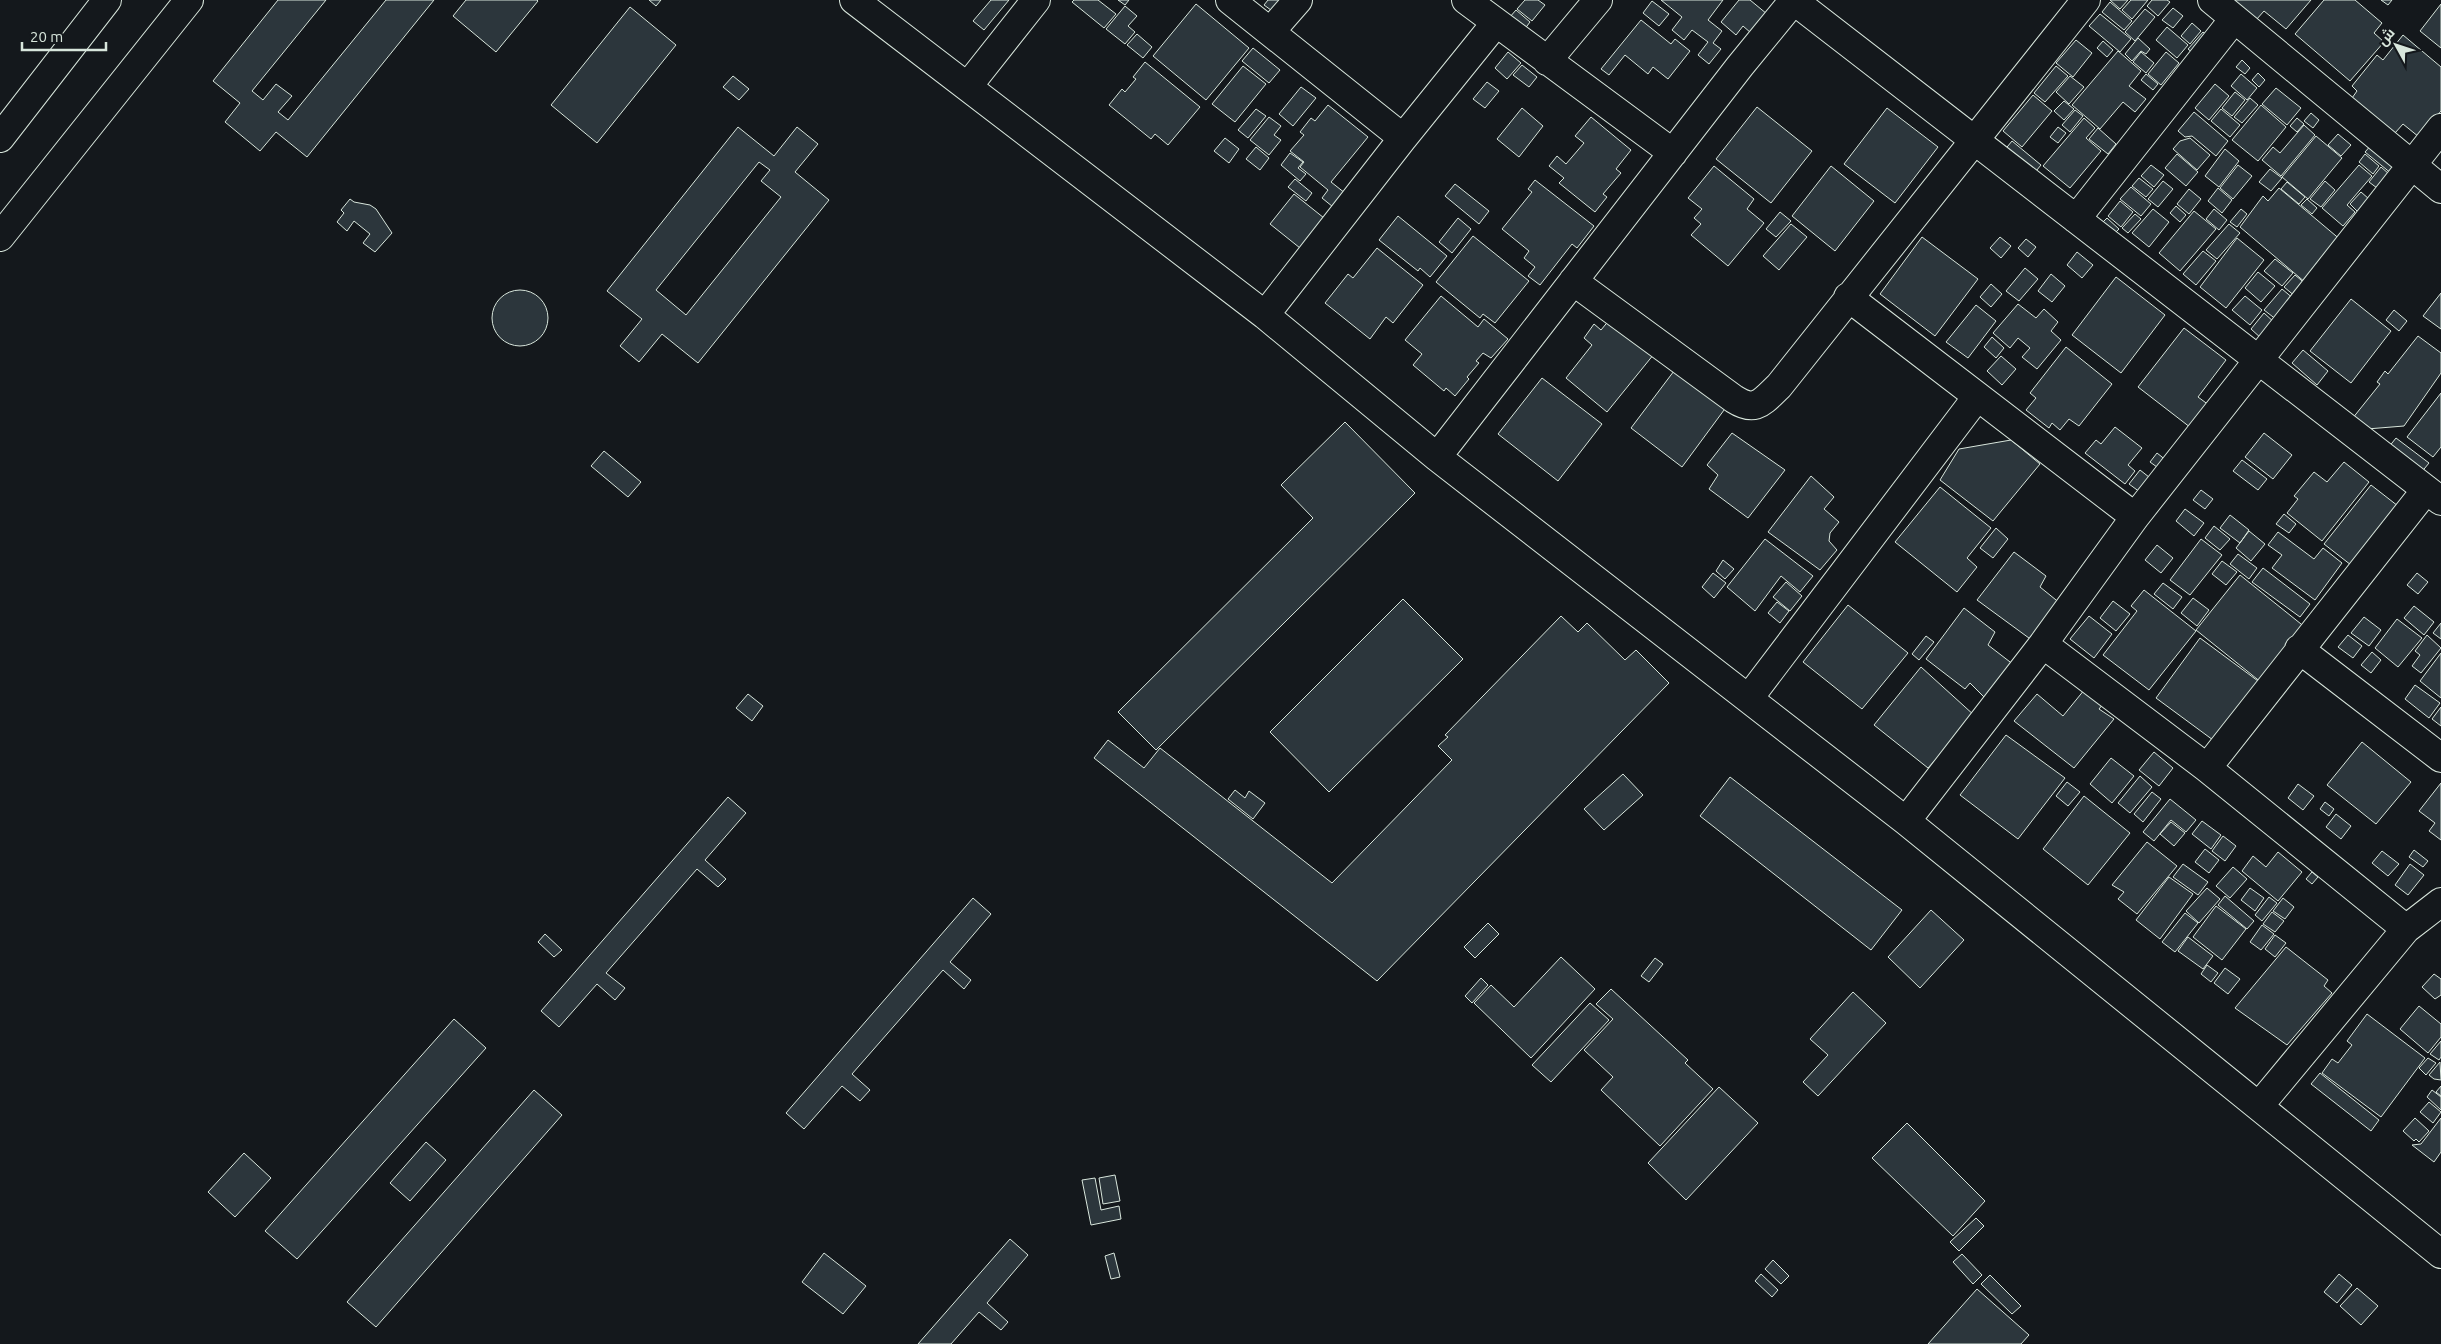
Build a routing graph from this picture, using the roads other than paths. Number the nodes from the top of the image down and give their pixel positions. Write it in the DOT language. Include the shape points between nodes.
graph roads {
  1 [pos="107,0"];
  2 [pos="189,0"];
  3 [pos="854,0"];
  4 [pos="1036,0"];
  5 [pos="1230,0"];
  6 [pos="1298,0"];
  7 [pos="1466,0"];
  8 [pos="1598,0"];
  9 [pos="1793,0"];
  10 [pos="2086,0"];
  11 [pos="2212,0"];
  12 [pos="2234,19"];
  13 [pos="1495,24"];
  14 [pos="1270,32"];
  15 [pos="1547,61"];
  16 [pos="968,86"];
  17 [pos="2441,128"];
  18 [pos="0,138"];
  19 [pos="1403,138"];
  20 [pos="1974,140"];
  21 [pos="1673,153"];
  22 [pos="2411,166"];
  23 [pos="2441,189"];
  24 [pos="2076,219"];
  25 [pos="0,237"];
  26 [pos="1573,281"];
  27 [pos="1848,297"];
  28 [pos="1264,314"];
  29 [pos="2258,360"];
  30 [pos="1977,397"];
  31 [pos="1436,456"];
  32 [pos="2434,496"];
  33 [pos="2135,517"];
  34 [pos="2043,644"];
  35 [pos="2299,649"];
  36 [pos="1749,698"];
  37 [pos="2441,758"];
  38 [pos="2206,768"];
  39 [pos="1906,821"];
  40 [pos="2441,902"];
  41 [pos="2406,929"];
  42 [pos="2259,1106"];
  43 [pos="2440,1252"];
  1 -- 18 [label="street"];
  2 -- 25 [label="street"];
  3 -- 16 [label="street"];
  4 -- 16 [label="street"];
  5 -- 14 [label="street"];
  6 -- 14 [label="street"];
  7 -- 13 [label="street"];
  8 -- 15 [label="street"];
  9 -- 20 [label="street"];
  9 -- 21 [label="street"];
  10 -- 20 [label="street"];
  11 -- 12 [label="street"];
  12 -- 22 [label="street"];
  12 -- 24 [label="street"];
  13 -- 15 [label="street"];
  13 -- 19 [label="street"];
  14 -- 19 [label="street"];
  15 -- 21 [label="street"];
  16 -- 28 [label="street"];
  17 -- 22 [label="street"];
  19 -- 28 [label="street"];
  20 -- 24 [label="street"];
  20 -- 27 [label="street"];
  21 -- 26 [label="street"];
  22 -- 23 [label="street"];
  22 -- 29 [label="street"];
  24 -- 29 [label="street"];
  26 -- 27 [label="street" via="1746,406 1759,405 1779,386"];
  26 -- 31 [label="street"];
  27 -- 30 [label="street"];
  28 -- 31 [label="street"];
  29 -- 32 [label="street"];
  29 -- 33 [label="street"];
  30 -- 33 [label="street"];
  30 -- 36 [label="street"];
  31 -- 36 [label="street"];
  32 -- 35 [label="street"];
  33 -- 34 [label="street"];
  34 -- 38 [label="street"];
  34 -- 39 [label="street"];
  35 -- 37 [label="street"];
  35 -- 38 [label="street"];
  36 -- 39 [label="street"];
  38 -- 41 [label="street"];
  39 -- 42 [label="street"];
  40 -- 41 [label="street"];
  41 -- 42 [label="street"];
  42 -- 43 [label="street"];
}
